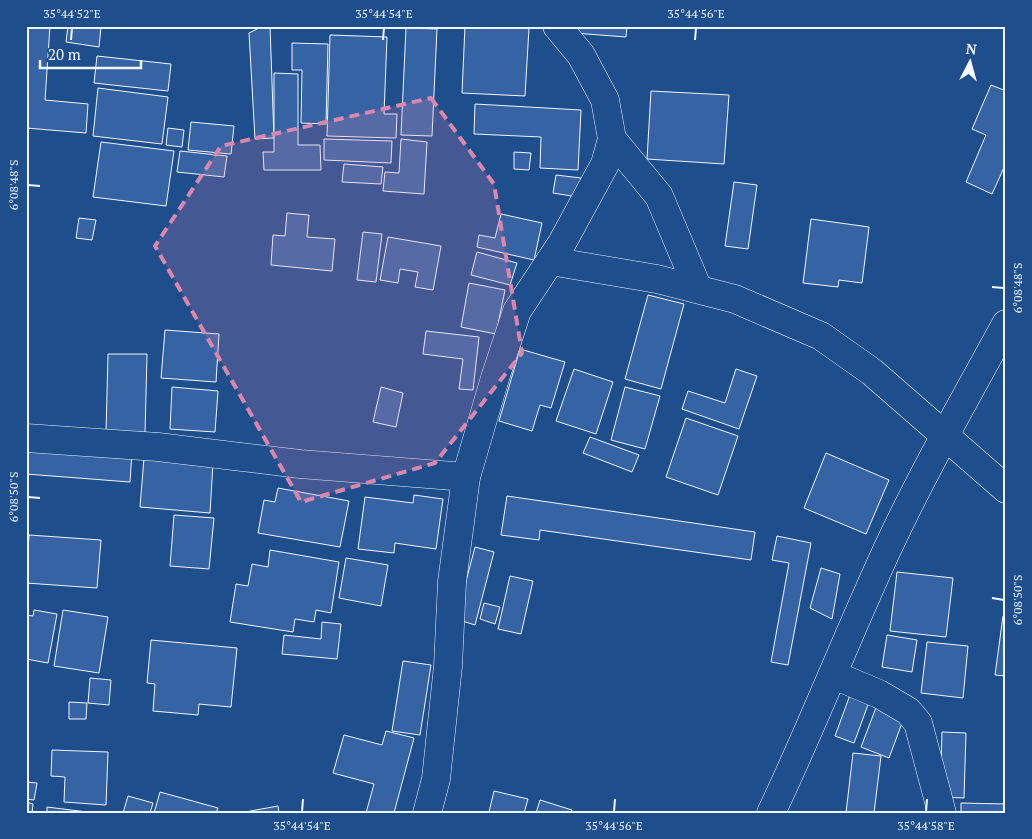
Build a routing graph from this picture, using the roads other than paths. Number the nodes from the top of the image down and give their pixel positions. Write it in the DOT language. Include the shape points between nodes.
graph roads {
  1 [pos="557,26"];
  2 [pos="612,138"];
  3 [pos="550,261"];
  4 [pos="698,289"];
  5 [pos="1006,324"];
  6 [pos="946,435"];
  7 [pos="26,438"];
  8 [pos="466,477"];
  9 [pos="1006,489"];
  10 [pos="834,674"];
  11 [pos="427,813"];
  12 [pos="771,813"];
  13 [pos="942,813"];
  1 -- 2 [label="street" via="581,55 605,100"];
  2 -- 3 [label="street" via="605,164"];
  2 -- 4 [label="street" via="659,196"];
  3 -- 4 [label="street"];
  3 -- 8 [label="street" via="517,311"];
  4 -- 6 [label="street" via="735,299 821,336 872,372"];
  5 -- 6 [label="street"];
  6 -- 9 [label="street"];
  6 -- 10 [label="street" via="889,546"];
  7 -- 8 [label="street" via="158,447 300,464"];
  8 -- 11 [label="street" via="452,582 448,666 436,779"];
  10 -- 12 [label="street"];
  10 -- 13 [label="street" via="879,694 908,711 918,723"];
}
